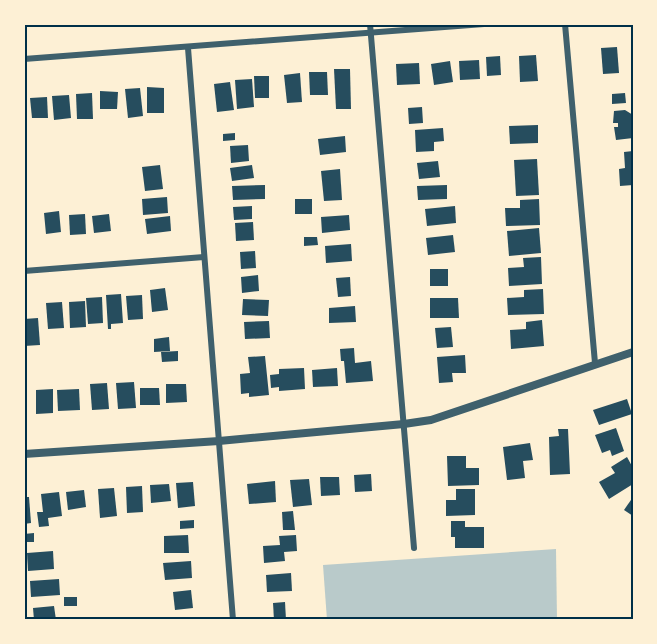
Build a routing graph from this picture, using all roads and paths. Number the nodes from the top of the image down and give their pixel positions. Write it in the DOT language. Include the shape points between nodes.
graph roads {
  1 [pos="370,24"];
  2 [pos="484,24"];
  3 [pos="565,24"];
  4 [pos="371,34"];
  5 [pos="188,48"];
  6 [pos="24,59"];
  7 [pos="204,257"];
  8 [pos="24,271"];
  9 [pos="633,352"];
  10 [pos="595,363"];
  11 [pos="404,424"];
  12 [pos="219,441"];
  13 [pos="24,454"];
  14 [pos="414,548"];
  15 [pos="233,620"];
  1 -- 4 [label="street"];
  2 -- 4 [label="street"];
  3 -- 10 [label="street"];
  4 -- 5 [label="street"];
  4 -- 11 [label="street"];
  5 -- 6 [label="street"];
  5 -- 7 [label="street"];
  7 -- 8 [label="street"];
  7 -- 12 [label="street"];
  9 -- 10 [label="street"];
  10 -- 11 [label="street" via="431,420"];
  11 -- 12 [label="street"];
  11 -- 14 [label="street"];
  12 -- 13 [label="street"];
  12 -- 15 [label="street"];
}
